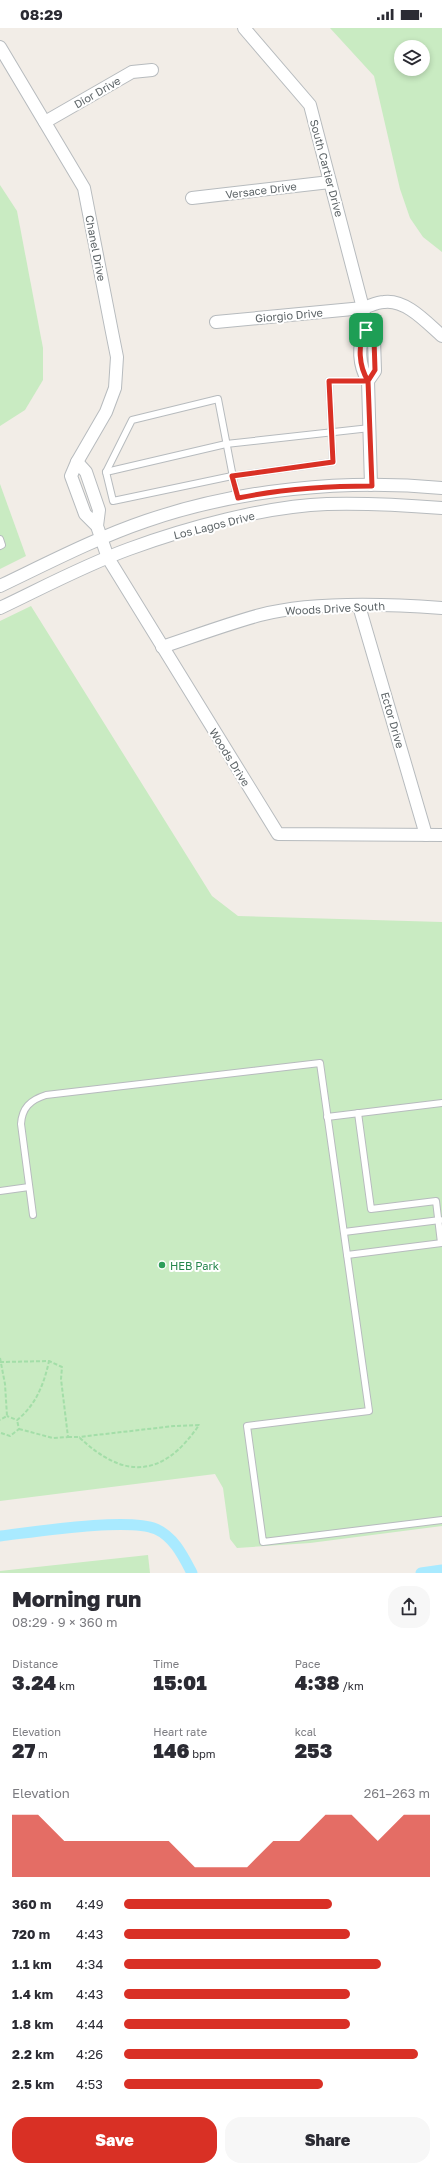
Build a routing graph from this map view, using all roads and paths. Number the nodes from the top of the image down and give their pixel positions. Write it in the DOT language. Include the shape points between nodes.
graph roads {
  1 [pos="244,28"];
  2 [pos="0,47"];
  3 [pos="152,70"];
  4 [pos="45,122"];
  5 [pos="330,182"];
  6 [pos="192,198"];
  7 [pos="363,308"];
  8 [pos="216,322"];
  9 [pos="366,330"];
  10 [pos="442,336"];
  11 [pos="374,354"];
  12 [pos="361,356"];
  13 [pos="368,381"];
  14 [pos="370,428"];
  15 [pos="332,432"];
  16 [pos="226,444"];
  17 [pos="77,462"];
  18 [pos="106,472"];
  19 [pos="232,476"];
  20 [pos="372,486"];
  21 [pos="442,488"];
  22 [pos="238,498"];
  23 [pos="442,508"];
  24 [pos="0,538"];
  25 [pos="101,539"];
  26 [pos="0,546"];
  27 [pos="108,558"];
  28 [pos="0,586"];
  29 [pos="359,606"];
  30 [pos="0,608"];
  31 [pos="442,608"];
  32 [pos="162,647"];
  33 [pos="426,835"];
  34 [pos="442,835"];
  35 [pos="442,1103"];
  36 [pos="358,1113"];
  37 [pos="327,1117"];
  38 [pos="29,1187"];
  39 [pos="0,1191"];
  40 [pos="32,1215"];
  41 [pos="440,1220"];
  42 [pos="344,1232"];
  43 [pos="441,1243"];
  44 [pos="347,1255"];
  45 [pos="0,1358"];
  46 [pos="49,1361"];
  47 [pos="1,1362"];
  48 [pos="7,1416"];
  49 [pos="0,1420"];
  50 [pos="17,1420"];
  51 [pos="19,1429"];
  52 [pos="0,1433"];
  53 [pos="79,1437"];
  54 [pos="68,1438"];
  55 [pos="442,1520"];
  1 -- 5 [label="street, South Cartier Drive" via="310,105"];
  2 -- 4 [label="street, Chanel Drive"];
  3 -- 4 [label="street, Dior Drive" via="132,72"];
  4 -- 17 [label="street, Chanel Drive" via="84,188 117,357 117,374 111,400"];
  5 -- 6 [label="street, Versace Drive"];
  5 -- 7 [label="street, South Cartier Drive"];
  7 -- 8 [label="street, Giorgio Drive"];
  7 -- 9 [label="street, South Cartier Drive"];
  7 -- 10 [label="street, Giorgio Drive" via="384,302 396,302 412,311"];
  9 -- 11 [label="street, South Cartier Drive" via="374,339"];
  9 -- 12 [label="street, South Cartier Drive" via="360,340"];
  11 -- 12 [label="street"];
  11 -- 13 [label="street, South Cartier Drive" via="375,370"];
  12 -- 13 [label="street, South Cartier Drive" via="362,372"];
  13 -- 14 [label="street, South Cartier Drive"];
  13 -- 15 [label="lane" via="329,381"];
  14 -- 15 [label="lane"];
  14 -- 20 [label="street, South Cartier Drive"];
  15 -- 16 [label="lane"];
  15 -- 19 [label="lane" via="333,462"];
  16 -- 18 [label="lane"];
  16 -- 18 [label="lane" via="218,399 132,420"];
  16 -- 19 [label="lane"];
  17 -- 25 [label="street, Woods Drive" via="86,472 99,510 97,526"];
  18 -- 19 [label="lane" via="113,501"];
  19 -- 22 [label="lane"];
  20 -- 21 [label="street, Los Lagos Drive" via="415,485"];
  20 -- 22 [label="street, Los Lagos Drive" via="278,490"];
  22 -- 25 [label="street, Los Lagos Drive" via="147,521"];
  23 -- 27 [label="street, Los Lagos Drive" via="326,504 276,510 171,536"];
  24 -- 26 [label="lane"];
  25 -- 27 [label="street, Woods Drive"];
  25 -- 28 [label="street, Los Lagos Drive"];
  27 -- 30 [label="street, Los Lagos Drive"];
  27 -- 32 [label="street, Woods Drive"];
  29 -- 31 [label="street, Woods Drive South" via="401,605"];
  29 -- 32 [label="street, Woods Drive South" via="302,608 261,615"];
  29 -- 33 [label="street, Ector Drive"];
  32 -- 33 [label="street, Woods Drive" via="278,834"];
  33 -- 34 [label="street, Woods Drive"];
  35 -- 36 [label="lane"];
  36 -- 37 [label="lane"];
  36 -- 41 [label="lane" via="371,1209 436,1201"];
  37 -- 38 [label="lane" via="320,1063 46,1095 28,1104 22,1117"];
  37 -- 42 [label="lane"];
  38 -- 39 [label="lane"];
  38 -- 40 [label="lane"];
  41 -- 42 [label="lane"];
  41 -- 43 [label="lane"];
  42 -- 44 [label="lane"];
  43 -- 44 [label="lane"];
  44 -- 55 [label="lane" via="369,1411 247,1426 262,1542"];
  45 -- 47 [label="path"];
  46 -- 47 [label="path"];
  46 -- 50 [label="path" via="43,1387"];
  46 -- 54 [label="path" via="62,1367 61,1379"];
  47 -- 48 [label="path"];
  48 -- 49 [label="path"];
  48 -- 50 [label="path"];
  50 -- 51 [label="path"];
  51 -- 52 [label="path" via="10,1436"];
  51 -- 54 [label="path" via="53,1438"];
  53 -- 53 [label="path" via="100,1456 124,1466 140,1468 160,1463 170,1456 187,1441 198,1425"];
  53 -- 54 [label="path"];
}
